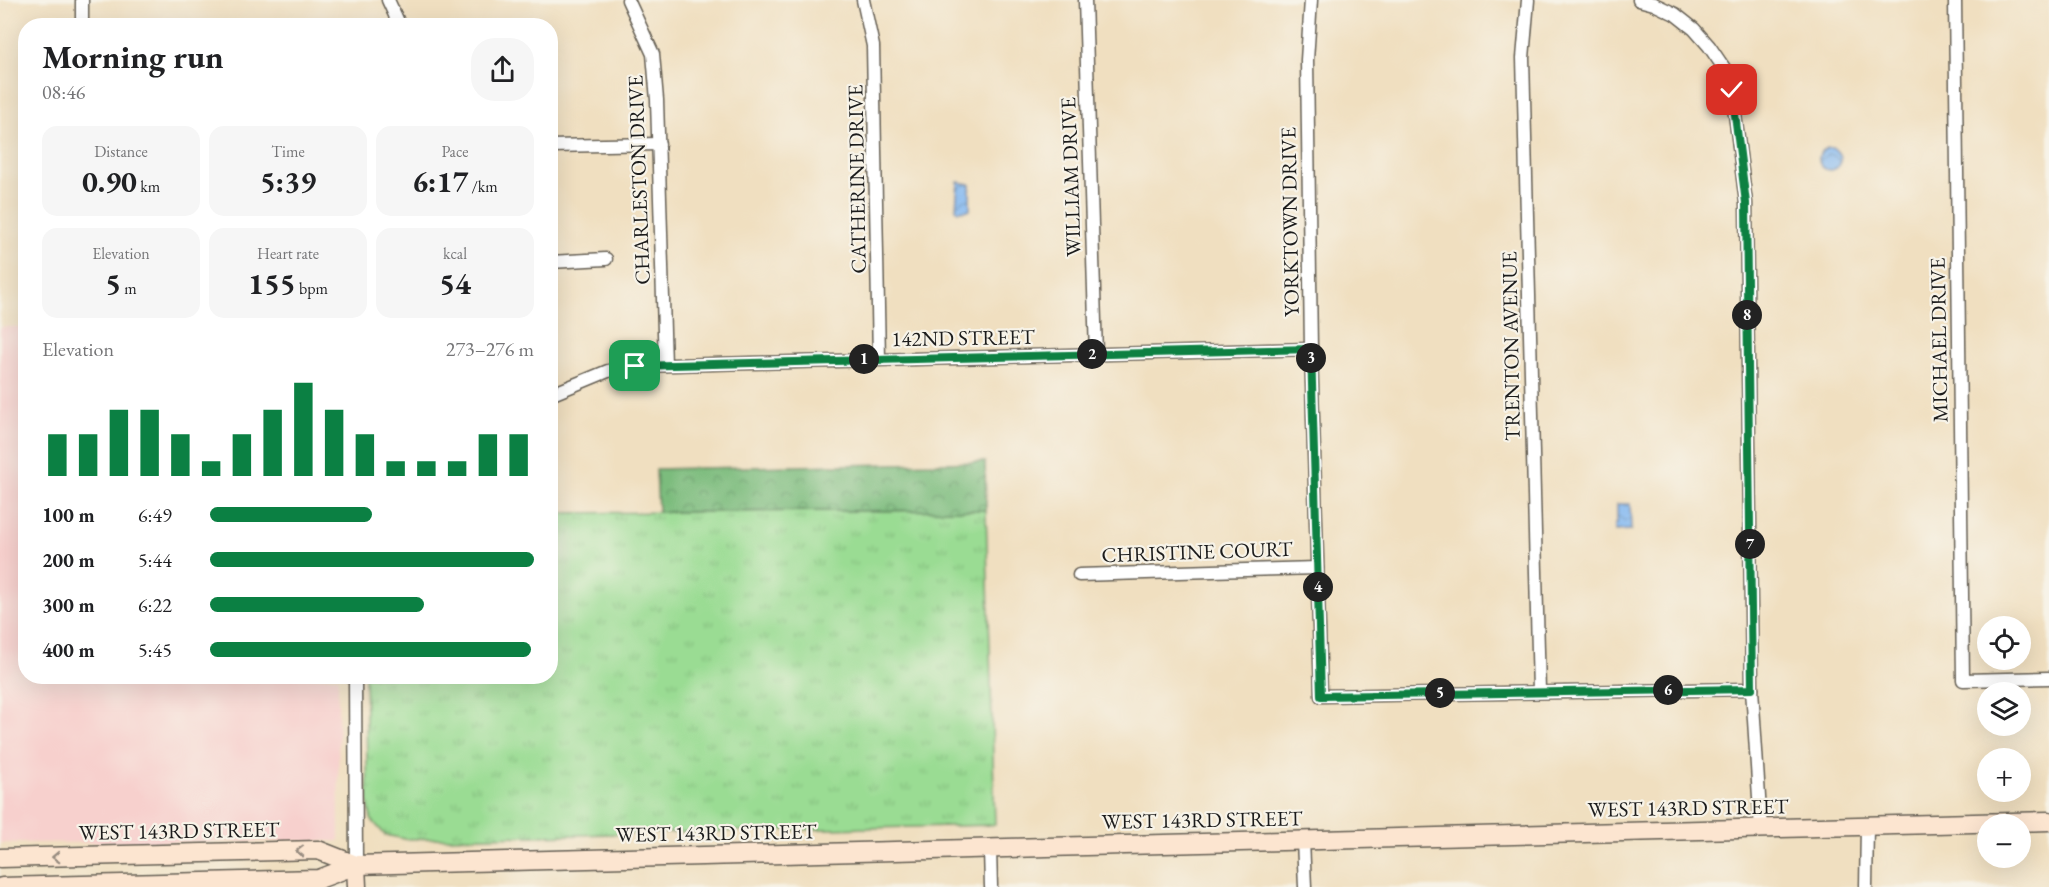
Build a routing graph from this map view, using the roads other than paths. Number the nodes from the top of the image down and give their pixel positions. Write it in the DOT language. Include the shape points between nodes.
graph roads {
  1 [pos="82,0"];
  2 [pos="388,0"];
  3 [pos="628,0"];
  4 [pos="863,0"];
  5 [pos="1085,0"];
  6 [pos="1311,0"];
  7 [pos="1528,0"];
  8 [pos="1639,0"];
  9 [pos="1955,0"];
  10 [pos="82,18"];
  11 [pos="396,18"];
  12 [pos="659,144"];
  13 [pos="558,146"];
  14 [pos="606,259"];
  15 [pos="558,262"];
  16 [pos="1311,349"];
  17 [pos="1096,354"];
  18 [pos="879,359"];
  19 [pos="665,365"];
  20 [pos="558,393"];
  21 [pos="1317,568"];
  22 [pos="1079,575"];
  23 [pos="2049,678"];
  24 [pos="355,684"];
  25 [pos="1752,689"];
  26 [pos="1539,691"];
  27 [pos="2049,821"];
  28 [pos="1867,826"];
  29 [pos="1761,828"];
  30 [pos="1303,840"];
  31 [pos="990,849"];
  32 [pos="0,858"];
  33 [pos="356,865"];
  34 [pos="2,887"];
  35 [pos="357,887"];
  36 [pos="991,887"];
  37 [pos="1305,887"];
  38 [pos="1866,887"];
  1 -- 10 [label="street"];
  2 -- 11 [label="street"];
  3 -- 12 [label="street, CHARLESTON DRIVE" via="653,54"];
  4 -- 18 [label="street, CATHERINE DRIVE" via="873,46"];
  5 -- 17 [label="street, WILLIAM DRIVE"];
  6 -- 16 [label="street, YORKTOWN DRIVE" via="1307,60"];
  7 -- 26 [label="street, TRENTON AVENUE" via="1523,58"];
  8 -- 25 [label="street" via="1675,14 1694,29 1724,69 1732,90 1746,203"];
  9 -- 23 [label="street, MICHAEL DRIVE" via="1963,680"];
  12 -- 13 [label="street"];
  12 -- 19 [label="street, CHARLESTON DRIVE"];
  14 -- 15 [label="street"];
  16 -- 17 [label="street, 142ND STREET"];
  16 -- 21 [label="street, YORKTOWN DRIVE"];
  17 -- 18 [label="street, 142ND STREET"];
  18 -- 19 [label="street, 142ND STREET"];
  19 -- 20 [label="street, 142ND STREET" via="608,371"];
  21 -- 22 [label="street, CHRISTINE COURT"];
  21 -- 26 [label="street, YORKTOWN DRIVE" via="1321,696"];
  24 -- 33 [label="street"];
  25 -- 26 [label="street, YORKTOWN DRIVE"];
  25 -- 29 [label="street"];
  27 -- 28 [label="main road, WEST 143RD STREET"];
  28 -- 29 [label="main road, WEST 143RD STREET"];
  28 -- 38 [label="street"];
  29 -- 30 [label="main road, WEST 143RD STREET"];
  30 -- 31 [label="main road, WEST 143RD STREET"];
  30 -- 37 [label="street"];
  31 -- 33 [label="main road, WEST 143RD STREET"];
  31 -- 36 [label="street"];
  33 -- 32 [label="main road, WEST 143RD STREET, one-way" via="318,850"];
  33 -- 34 [label="main road, WEST 143RD STREET" via="320,879"];
  33 -- 35 [label="main road"];
}
